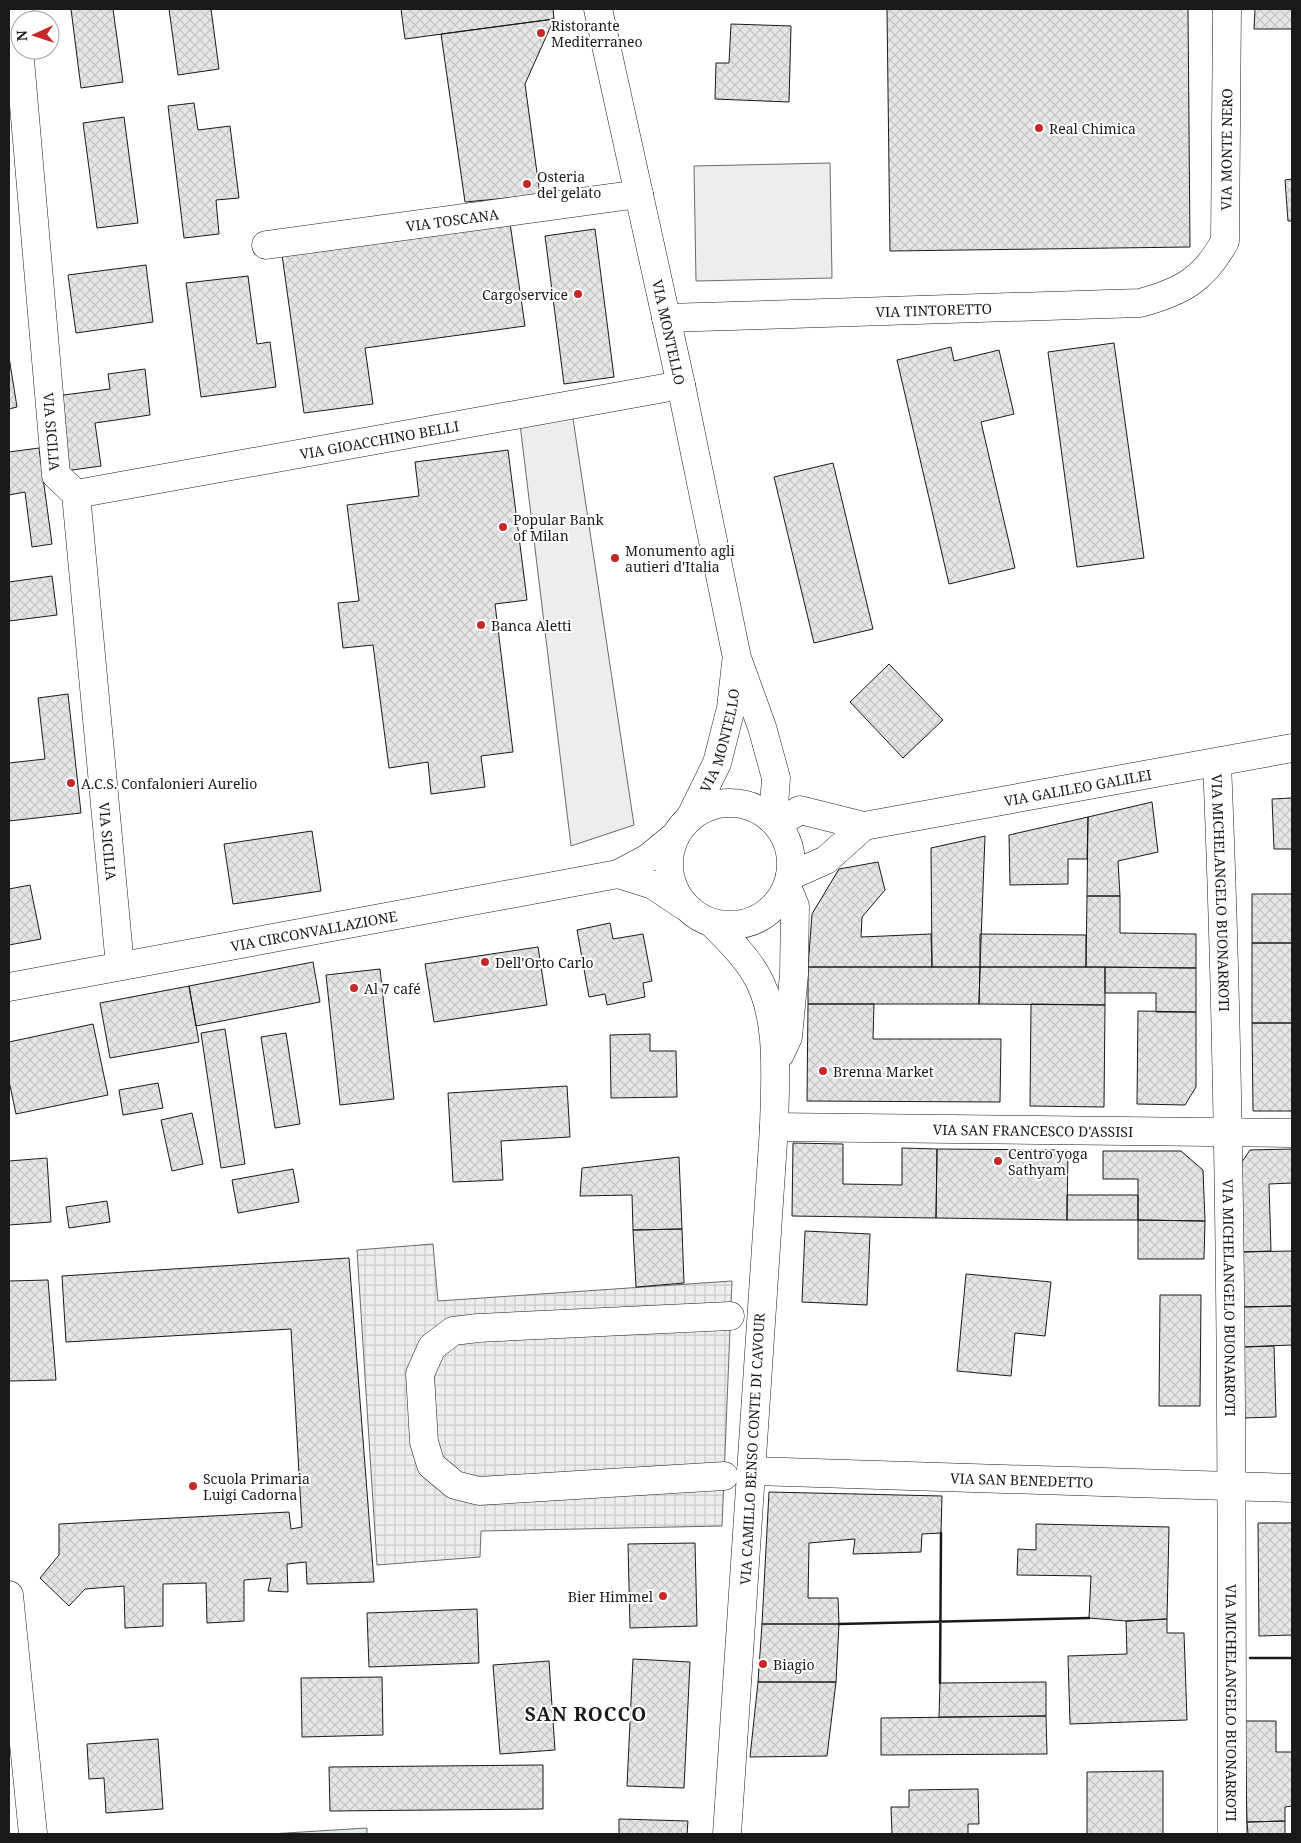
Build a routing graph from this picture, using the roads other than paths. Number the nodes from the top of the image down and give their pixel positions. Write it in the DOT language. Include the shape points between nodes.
graph roads {
  1 [pos="598,9"];
  2 [pos="1226,9"];
  3 [pos="20,60"];
  4 [pos="638,194"];
  5 [pos="266,245"];
  6 [pos="1195,280"];
  7 [pos="666,318"];
  8 [pos="681,385"];
  9 [pos="76,494"];
  10 [pos="737,658"];
  11 [pos="1292,748"];
  12 [pos="1217,763"];
  13 [pos="776,778"];
  14 [pos="800,810"];
  15 [pos="775,822"];
  16 [pos="864,826"];
  17 [pos="683,827"];
  18 [pos="618,874"];
  19 [pos="789,882"];
  20 [pos="683,905"];
  21 [pos="714,924"];
  22 [pos="120,966"];
  23 [pos="9,987"];
  24 [pos="776,1064"];
  25 [pos="774,1127"];
  26 [pos="1226,1132"];
  27 [pos="1292,1133"];
  28 [pos="730,1316"];
  29 [pos="751,1472"];
  30 [pos="724,1476"];
  31 [pos="1232,1486"];
  32 [pos="1292,1488"];
  33 [pos="9,1595"];
  34 [pos="33,1834"];
  35 [pos="727,1834"];
  36 [pos="1232,1834"];
  1 -- 4 [label="street, VIA MONTELLO"];
  2 -- 6 [label="street, VIA MONTE NERO" via="1225,241 1214,262"];
  3 -- 9 [label="street, VIA SICILIA" via="56,475"];
  4 -- 5 [label="street, VIA TOSCANA"];
  4 -- 7 [label="street, VIA MONTELLO"];
  6 -- 7 [label="street, VIA TINTORETTO" via="1165,296 1140,303"];
  7 -- 8 [label="street, VIA MONTELLO"];
  8 -- 9 [label="street, VIA GIOACCHINO BELLI"];
  8 -- 10 [label="street, VIA MONTELLO"];
  9 -- 22 [label="street, VIA SICILIA"];
  10 -- 13 [label="street, VIA MONTELLO"];
  10 -- 17 [label="street, VIA MONTELLO" via="731,708 718,763"];
  11 -- 12 [label="street, VIA GALILEO GALILEI"];
  12 -- 16 [label="street, VIA GALILEO GALILEI"];
  12 -- 26 [label="street, VIA MICHELANGELO BUONARROTI"];
  13 -- 14 [label="street"];
  13 -- 15 [label="street, VIA MONTELLO"];
  14 -- 15 [label="street"];
  14 -- 16 [label="street, VIA GALILEO GALILEI"];
  15 -- 17 [label="street" via="749,806 722,803 708,806"];
  15 -- 19 [label="street" via="791,854"];
  16 -- 19 [label="street" via="826,860"];
  17 -- 18 [label="street, VIA CIRCONVALLAZIONE" via="648,858"];
  17 -- 20 [label="street" via="671,846 668,870"];
  18 -- 20 [label="street, VIA CIRCONVALLAZIONE" via="653,885"];
  18 -- 22 [label="street, VIA CIRCONVALLAZIONE"];
  19 -- 21 [label="street" via="773,909 756,920 735,926"];
  19 -- 24 [label="street, VIA CAMILLO BENSO CONTE DI CAVOUR" via="795,906 794,974 788,1036"];
  20 -- 21 [label="street"];
  21 -- 24 [label="street, VIA CAMILLO BENSO CONTE DI CAVOUR" via="756,974 769,1004"];
  22 -- 23 [label="street, VIA CIRCONVALLAZIONE"];
  24 -- 25 [label="street, VIA CAMILLO BENSO CONTE DI CAVOUR"];
  25 -- 26 [label="street, VIA SAN FRANCESCO D'ASSISI"];
  25 -- 29 [label="street, VIA CAMILLO BENSO CONTE DI CAVOUR"];
  26 -- 27 [label="street, VIA SAN FRANCESCO D'ASSISI"];
  26 -- 31 [label="street, VIA MICHELANGELO BUONARROTI"];
  28 -- 30 [label="street" via="453,1331 432,1347 420,1374 424,1442 432,1465 455,1485 479,1491"];
  29 -- 31 [label="street, VIA SAN BENEDETTO"];
  29 -- 35 [label="street, VIA CAMILLO BENSO CONTE DI CAVOUR"];
  31 -- 32 [label="street, VIA SAN BENEDETTO"];
  31 -- 36 [label="street, VIA MICHELANGELO BUONARROTI"];
  33 -- 34 [label="street"];
}
